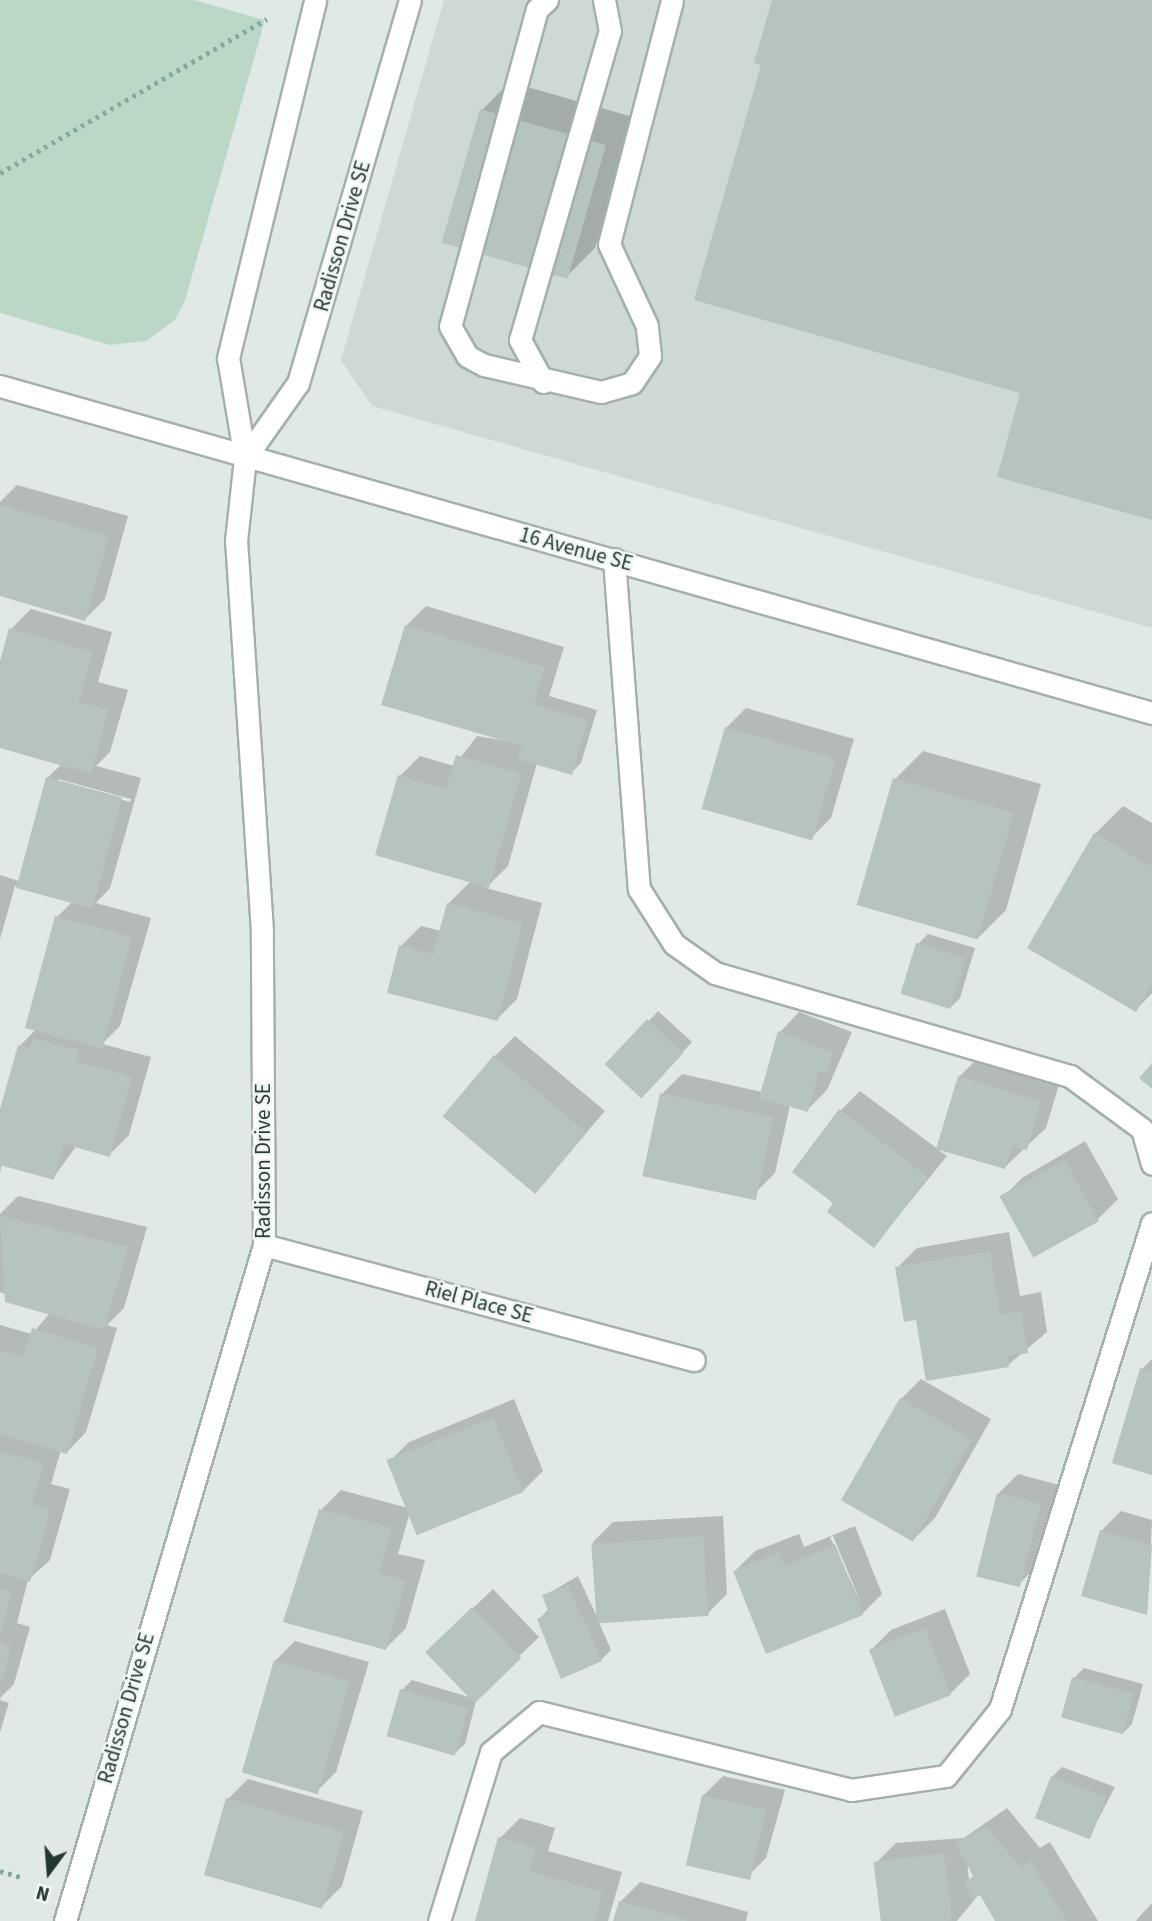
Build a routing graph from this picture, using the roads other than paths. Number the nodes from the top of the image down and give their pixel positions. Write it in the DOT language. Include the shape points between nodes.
graph roads {
  1 [pos="315,0"];
  2 [pos="410,0"];
  3 [pos="547,0"];
  4 [pos="604,0"];
  5 [pos="672,0"];
  6 [pos="543,382"];
  7 [pos="0,386"];
  8 [pos="245,458"];
  9 [pos="614,559"];
  10 [pos="1152,713"];
  11 [pos="1152,1164"];
  12 [pos="1152,1223"];
  13 [pos="264,1245"];
  14 [pos="694,1360"];
  15 [pos="65,1921"];
  16 [pos="439,1921"];
  1 -- 8 [label="street, Radisson Drive SE" via="228,358"];
  2 -- 8 [label="street, Radisson Drive SE" via="299,383"];
  3 -- 6 [label="street" via="537,9 450,318 455,341 467,356"];
  4 -- 6 [label="street" via="610,31 520,340"];
  5 -- 6 [label="street" via="609,244 647,326 650,356 632,383 617,391"];
  7 -- 8 [label="street, 16 Avenue SE"];
  8 -- 9 [label="street, 16 Avenue SE"];
  8 -- 13 [label="street, Radisson Drive SE" via="236,541 262,931"];
  9 -- 10 [label="street, 16 Avenue SE"];
  9 -- 11 [label="street" via="639,889 674,944 715,973 1070,1076 1143,1129"];
  12 -- 16 [label="street" via="1000,1709 946,1776 851,1790 539,1712 491,1752"];
  13 -- 14 [label="street, Riel Place SE"];
  13 -- 15 [label="street, Radisson Drive SE"];
}
